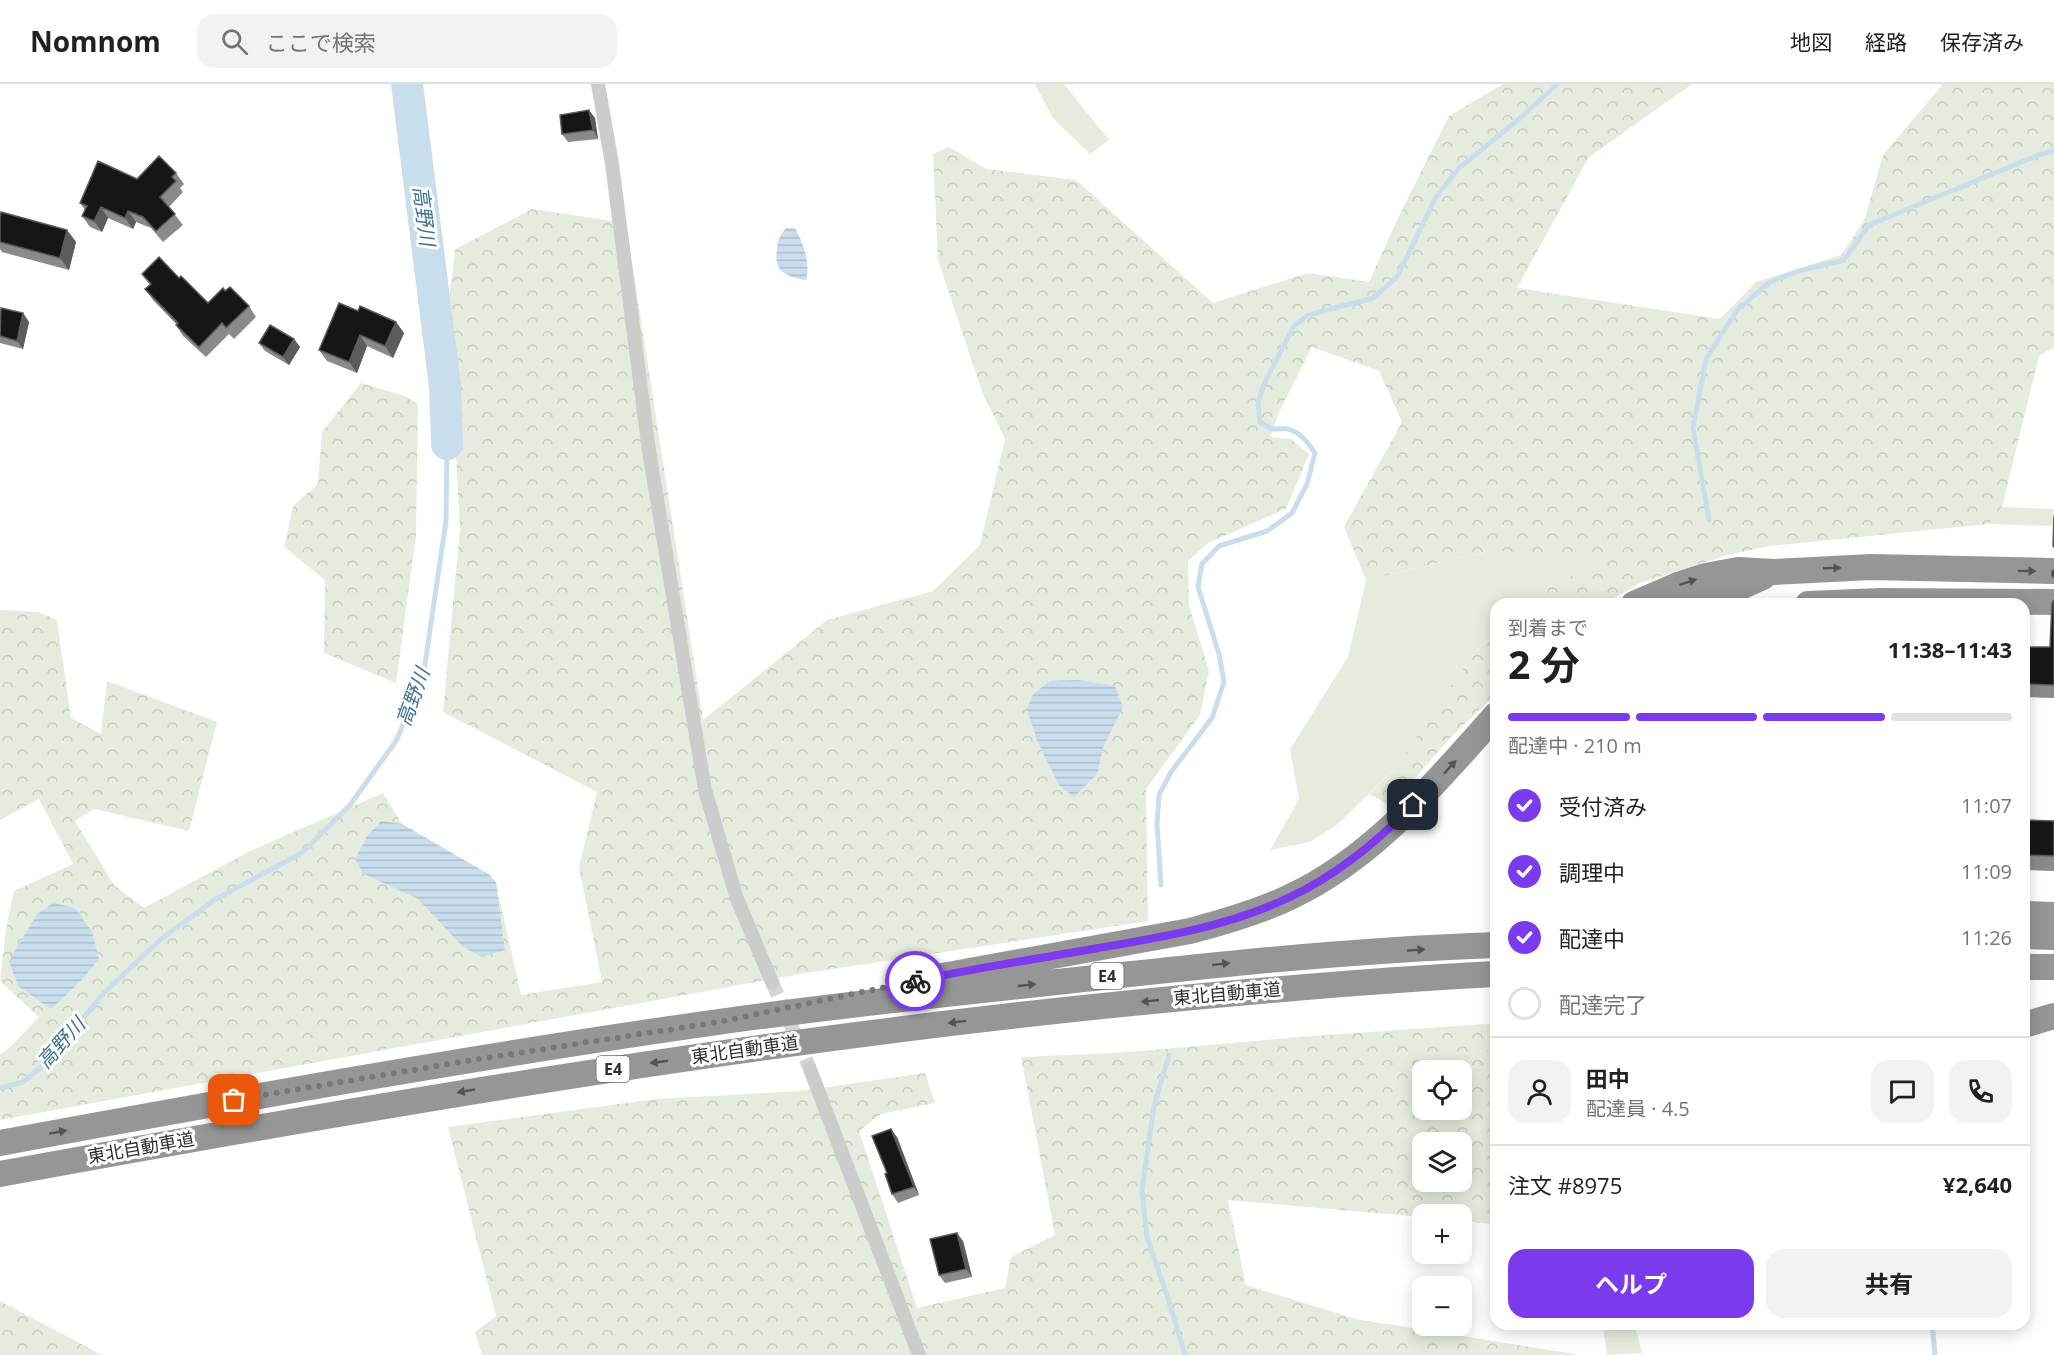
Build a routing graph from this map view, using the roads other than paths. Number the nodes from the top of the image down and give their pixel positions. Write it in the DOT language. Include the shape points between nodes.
graph roads {
  1 [pos="598,84"];
  2 [pos="2054,571"];
  3 [pos="1774,572"];
  4 [pos="1648,598"];
  5 [pos="1707,598"];
  6 [pos="2030,602"];
  7 [pos="2054,602"];
  8 [pos="1490,723"];
  9 [pos="2030,914"];
  10 [pos="2054,915"];
  11 [pos="2030,936"];
  12 [pos="2054,937"];
  13 [pos="1490,945"];
  14 [pos="2030,967"];
  15 [pos="2054,967"];
  16 [pos="1490,974"];
  17 [pos="772,982"];
  18 [pos="1490,992"];
  19 [pos="1230,993"];
  20 [pos="2054,1016"];
  21 [pos="719,1022"];
  22 [pos="2030,1023"];
  23 [pos="810,1069"];
  24 [pos="0,1143"];
  25 [pos="0,1174"];
  26 [pos="919,1355"];
  1 -- 17 [label="street" via="649,451 705,790 737,899"];
  3 -- 2 [label="highway, one-way" via="1871,567"];
  4 -- 3 [label="highway, one-way" via="1706,576 1738,570"];
  3 -- 5 [label="highway"];
  6 -- 7 [label="highway"];
  21 -- 8 [label="highway, one-way" via="1190,931 1290,897 1348,862 1398,820"];
  9 -- 10 [label="highway"];
  11 -- 12 [label="highway"];
  21 -- 13 [label="highway, 東北自動車道 / E4, one-way" via="1226,963"];
  14 -- 15 [label="highway"];
  16 -- 19 [label="highway, 東北自動車道 / E4"];
  18 -- 19 [label="highway"];
  19 -- 25 [label="highway, 東北自動車道 / E4, one-way" via="878,1031 727,1052 462,1092"];
  20 -- 22 [label="highway"];
  24 -- 21 [label="highway, 東北自動車道 / E4, one-way" via="279,1092"];
  23 -- 26 [label="street"];
}
